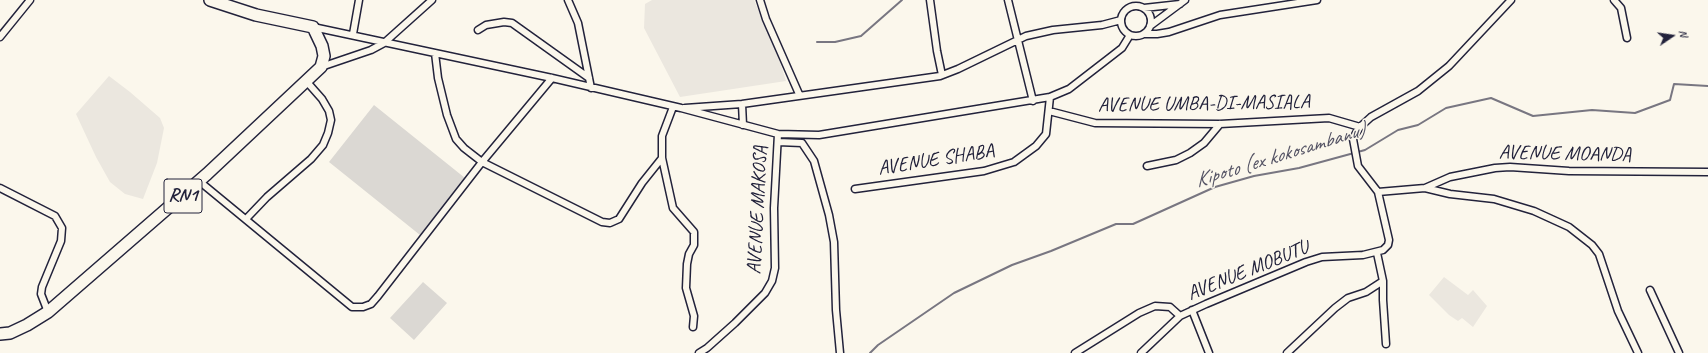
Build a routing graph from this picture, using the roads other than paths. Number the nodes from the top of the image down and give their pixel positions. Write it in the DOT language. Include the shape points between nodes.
graph roads {
  1 [pos="30,0"];
  2 [pos="210,0"];
  3 [pos="360,0"];
  4 [pos="432,0"];
  5 [pos="568,0"];
  6 [pos="760,0"];
  7 [pos="930,0"];
  8 [pos="1008,0"];
  9 [pos="1130,0"];
  10 [pos="1142,0"];
  11 [pos="1317,0"];
  12 [pos="1511,0"];
  13 [pos="1614,0"];
  14 [pos="1183,2"];
  15 [pos="1129,7"];
  16 [pos="1143,7"];
  17 [pos="1121,20"];
  18 [pos="1150,26"];
  19 [pos="313,27"];
  20 [pos="478,30"];
  21 [pos="353,34"];
  22 [pos="1144,34"];
  23 [pos="1130,35"];
  24 [pos="0,37"];
  25 [pos="1019,38"];
  26 [pos="1627,38"];
  27 [pos="384,43"];
  28 [pos="435,53"];
  29 [pos="320,68"];
  30 [pos="942,75"];
  31 [pos="552,78"];
  32 [pos="589,78"];
  33 [pos="307,82"];
  34 [pos="591,88"];
  35 [pos="799,94"];
  36 [pos="1050,97"];
  37 [pos="1033,101"];
  38 [pos="742,104"];
  39 [pos="673,107"];
  40 [pos="681,108"];
  41 [pos="1049,111"];
  42 [pos="1220,124"];
  43 [pos="743,125"];
  44 [pos="1360,127"];
  45 [pos="778,134"];
  46 [pos="778,142"];
  47 [pos="662,158"];
  48 [pos="482,162"];
  49 [pos="1147,166"];
  50 [pos="1708,172"];
  51 [pos="199,181"];
  52 [pos="0,188"];
  53 [pos="1425,188"];
  54 [pos="854,189"];
  55 [pos="1378,192"];
  56 [pos="246,219"];
  57 [pos="1377,253"];
  58 [pos="1383,281"];
  59 [pos="1650,290"];
  60 [pos="1192,310"];
  61 [pos="48,312"];
  62 [pos="1180,316"];
  63 [pos="693,327"];
  64 [pos="0,334"];
  65 [pos="1386,344"];
  66 [pos="699,353"];
  67 [pos="840,353"];
  68 [pos="1075,353"];
  69 [pos="1141,353"];
  70 [pos="1209,353"];
  71 [pos="1287,353"];
  72 [pos="1638,353"];
  73 [pos="1679,353"];
  1 -- 24 [label="street"];
  2 -- 19 [label="highway" via="256,15"];
  3 -- 21 [label="street"];
  4 -- 27 [label="street"];
  5 -- 32 [label="street" via="578,23"];
  6 -- 35 [label="street"];
  7 -- 30 [label="street"];
  8 -- 25 [label="street"];
  9 -- 15 [label="street"];
  10 -- 16 [label="street"];
  11 -- 22 [label="street" via="1220,15 1169,32"];
  12 -- 44 [label="street" via="1449,66 1418,91 1371,117"];
  13 -- 26 [label="street" via="1622,8"];
  14 -- 16 [label="street"];
  14 -- 18 [label="street"];
  15 -- 16 [label="street"];
  15 -- 17 [label="street"];
  16 -- 18 [label="street" via="1150,16"];
  17 -- 23 [label="street" via="1122,26"];
  17 -- 25 [label="street" via="1102,25 1040,32"];
  18 -- 22 [label="street"];
  19 -- 21 [label="street"];
  19 -- 29 [label="highway" via="324,56"];
  20 -- 32 [label="street" via="486,25 512,23"];
  21 -- 27 [label="street"];
  22 -- 23 [label="street"];
  23 -- 36 [label="street" via="1122,48 1113,55 1068,88"];
  25 -- 30 [label="street"];
  25 -- 37 [label="street"];
  27 -- 28 [label="street"];
  27 -- 29 [label="street"];
  28 -- 31 [label="street"];
  28 -- 48 [label="street" via="447,115 456,139"];
  29 -- 33 [label="highway, RN1"];
  30 -- 35 [label="street" via="907,82"];
  31 -- 34 [label="street"];
  31 -- 48 [label="street"];
  32 -- 34 [label="street"];
  33 -- 51 [label="highway, RN1"];
  33 -- 56 [label="street" via="329,111 331,120 323,146"];
  34 -- 39 [label="street"];
  35 -- 38 [label="street"];
  36 -- 37 [label="street"];
  36 -- 41 [label="street, AVENUE SHABA"];
  37 -- 45 [label="street" via="838,134"];
  38 -- 40 [label="street"];
  38 -- 43 [label="street"];
  39 -- 40 [label="street"];
  39 -- 47 [label="street" via="662,136"];
  40 -- 43 [label="street"];
  41 -- 42 [label="street, AVENUE UMBA-DI-MASIALA" via="1095,122"];
  41 -- 54 [label="street, AVENUE SHABA" via="1043,140 1019,159 1003,166 984,171"];
  42 -- 44 [label="street, AVENUE UMBA-DI-MASIALA" via="1328,118"];
  42 -- 49 [label="street" via="1204,143 1190,153 1176,160"];
  43 -- 45 [label="street"];
  44 -- 55 [label="street" via="1353,139 1358,166"];
  45 -- 46 [label="street, AVENUE MAKOSA"];
  46 -- 66 [label="street, AVENUE MAKOSA" via="774,208 775,268 772,281 765,293 739,319"];
  46 -- 67 [label="street" via="802,143 814,161 834,242"];
  47 -- 48 [label="street" via="619,219 610,223 602,222"];
  47 -- 63 [label="street" via="673,208 694,232 694,245 687,264 686,288 694,316"];
  48 -- 56 [label="street" via="378,296 363,308 352,307"];
  50 -- 53 [label="street, AVENUE MOANDA" via="1569,171 1510,167 1470,172"];
  51 -- 56 [label="street"];
  51 -- 61 [label="highway, RN1"];
  52 -- 61 [label="street" via="56,216 62,228 61,241 42,287 41,294"];
  53 -- 55 [label="street"];
  53 -- 72 [label="street" via="1513,204 1553,219 1583,238 1599,254 1618,311"];
  55 -- 57 [label="street" via="1389,240 1388,246"];
  57 -- 58 [label="street"];
  57 -- 60 [label="street, AVENUE MOBUTU" via="1322,257"];
  58 -- 65 [label="street"];
  58 -- 71 [label="street" via="1366,292 1348,298"];
  59 -- 73 [label="street"];
  60 -- 62 [label="street, AVENUE MOBUTU"];
  60 -- 70 [label="street"];
  61 -- 64 [label="highway, RN1" via="10,333"];
  62 -- 68 [label="street" via="1170,307 1155,306 1139,313"];
  62 -- 69 [label="street, AVENUE MOBUTU"];
}
